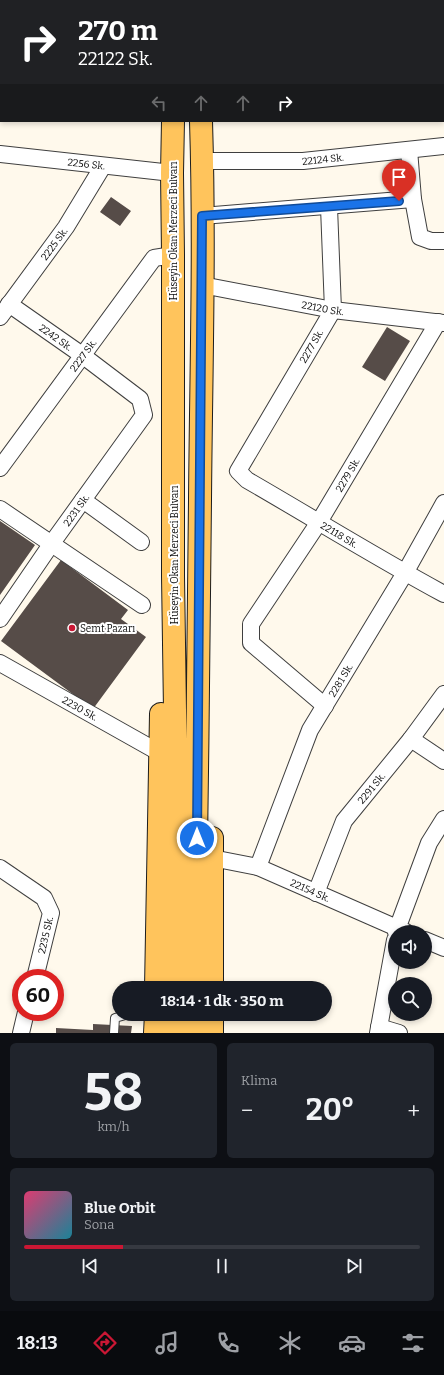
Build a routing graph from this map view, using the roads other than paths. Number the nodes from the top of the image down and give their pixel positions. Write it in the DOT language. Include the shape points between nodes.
graph roads {
  1 [pos="173,122"];
  2 [pos="201,122"];
  3 [pos="444,146"];
  4 [pos="409,150"];
  5 [pos="1,156"];
  6 [pos="202,161"];
  7 [pos="103,166"];
  8 [pos="172,173"];
  9 [pos="413,200"];
  10 [pos="329,207"];
  11 [pos="202,216"];
  12 [pos="444,240"];
  13 [pos="174,255"];
  14 [pos="202,286"];
  15 [pos="333,310"];
  16 [pos="5,311"];
  17 [pos="441,322"];
  18 [pos="82,355"];
  19 [pos="140,399"];
  20 [pos="0,468"];
  21 [pos="238,471"];
  22 [pos="83,500"];
  23 [pos="444,503"];
  24 [pos="0,509"];
  25 [pos="319,522"];
  26 [pos="140,542"];
  27 [pos="52,543"];
  28 [pos="405,573"];
  29 [pos="173,576"];
  30 [pos="199,578"];
  31 [pos="444,594"];
  32 [pos="142,605"];
  33 [pos="0,619"];
  34 [pos="2,668"];
  35 [pos="444,694"];
  36 [pos="325,706"];
  37 [pos="411,739"];
  38 [pos="160,753"];
  39 [pos="444,761"];
  40 [pos="444,819"];
  41 [pos="212,858"];
  42 [pos="258,867"];
  43 [pos="0,868"];
  44 [pos="316,893"];
  45 [pos="402,925"];
  46 [pos="388,928"];
  47 [pos="432,943"];
  48 [pos="444,948"];
  49 [pos="37,969"];
  50 [pos="391,969"];
  51 [pos="156,981"];
  52 [pos="173,981"];
  53 [pos="194,981"];
  54 [pos="212,981"];
  55 [pos="24,1021"];
  56 [pos="115,1021"];
  57 [pos="156,1021"];
  58 [pos="172,1021"];
  59 [pos="194,1021"];
  60 [pos="212,1021"];
  61 [pos="378,1030"];
  62 [pos="21,1033"];
  63 [pos="114,1033"];
  64 [pos="155,1033"];
  65 [pos="172,1033"];
  66 [pos="193,1033"];
  67 [pos="212,1033"];
  68 [pos="399,1033"];
  1 -- 8 [label="main road, Hüseyin Okan Merzeci Bulvarı"];
  2 -- 6 [label="main road"];
  3 -- 4 [label="street, 22124 Sk."];
  4 -- 6 [label="street, 22124 Sk." via="303,161"];
  4 -- 9 [label="street"];
  5 -- 7 [label="street, 2256 Sk."];
  6 -- 11 [label="main road"];
  7 -- 8 [label="street, 2256 Sk."];
  7 -- 16 [label="street, 2225 Sk." via="66,227"];
  8 -- 13 [label="main road, Hüseyin Okan Merzeci Bulvarı"];
  9 -- 10 [label="street"];
  9 -- 12 [label="street" via="420,237 431,241"];
  10 -- 11 [label="street"];
  10 -- 15 [label="street"];
  11 -- 14 [label="main road"];
  13 -- 18 [label="street, 2227 Sk." via="154,258"];
  13 -- 29 [label="main road, Hüseyin Okan Merzeci Bulvarı"];
  14 -- 15 [label="street, 22120 Sk."];
  14 -- 30 [label="main road"];
  15 -- 17 [label="street, 22120 Sk."];
  15 -- 21 [label="street, 2277 Sk."];
  16 -- 18 [label="street, 2242 Sk."];
  17 -- 25 [label="street, 2279 Sk."];
  18 -- 19 [label="street, 2242 Sk."];
  18 -- 20 [label="street, 2227 Sk."];
  19 -- 22 [label="street, 2231 Sk." via="144,415"];
  21 -- 25 [label="street, 22118 Sk." via="247,480"];
  22 -- 26 [label="street"];
  22 -- 27 [label="street, 2231 Sk."];
  23 -- 28 [label="street, 2281 Sk."];
  24 -- 27 [label="street"];
  25 -- 28 [label="street, 22118 Sk."];
  25 -- 36 [label="street, 2279 Sk." via="250,624 251,643"];
  27 -- 32 [label="street"];
  27 -- 33 [label="street, 2231 Sk."];
  28 -- 31 [label="street, 22118 Sk."];
  28 -- 36 [label="street, 2281 Sk."];
  29 -- 38 [label="main road" via="164,647"];
  29 -- 52 [label="main road, Hüseyin Okan Merzeci Bulvarı" via="176,778"];
  30 -- 41 [label="main road" via="211,648"];
  30 -- 53 [label="main road"];
  34 -- 38 [label="street, 2230 Sk."];
  35 -- 37 [label="street, 2291 Sk."];
  36 -- 42 [label="street, 2281 Sk." via="310,730"];
  37 -- 39 [label="street"];
  37 -- 44 [label="street, 2291 Sk." via="344,820"];
  38 -- 51 [label="main road"];
  40 -- 45 [label="street" via="429,843"];
  41 -- 42 [label="street, 22154 Sk."];
  41 -- 54 [label="main road"];
  42 -- 44 [label="street, 22154 Sk."];
  43 -- 49 [label="street, 2235 Sk." via="44,898 51,913"];
  44 -- 46 [label="street, 22154 Sk."];
  47 -- 48 [label="street"];
  50 -- 61 [label="street"];
  55 -- 62 [label="street"];
  56 -- 63 [label="lane"];
  57 -- 64 [label="main road"];
  58 -- 65 [label="main road"];
  59 -- 66 [label="main road"];
  60 -- 67 [label="main road"];
  61 -- 68 [label="street"];
}
